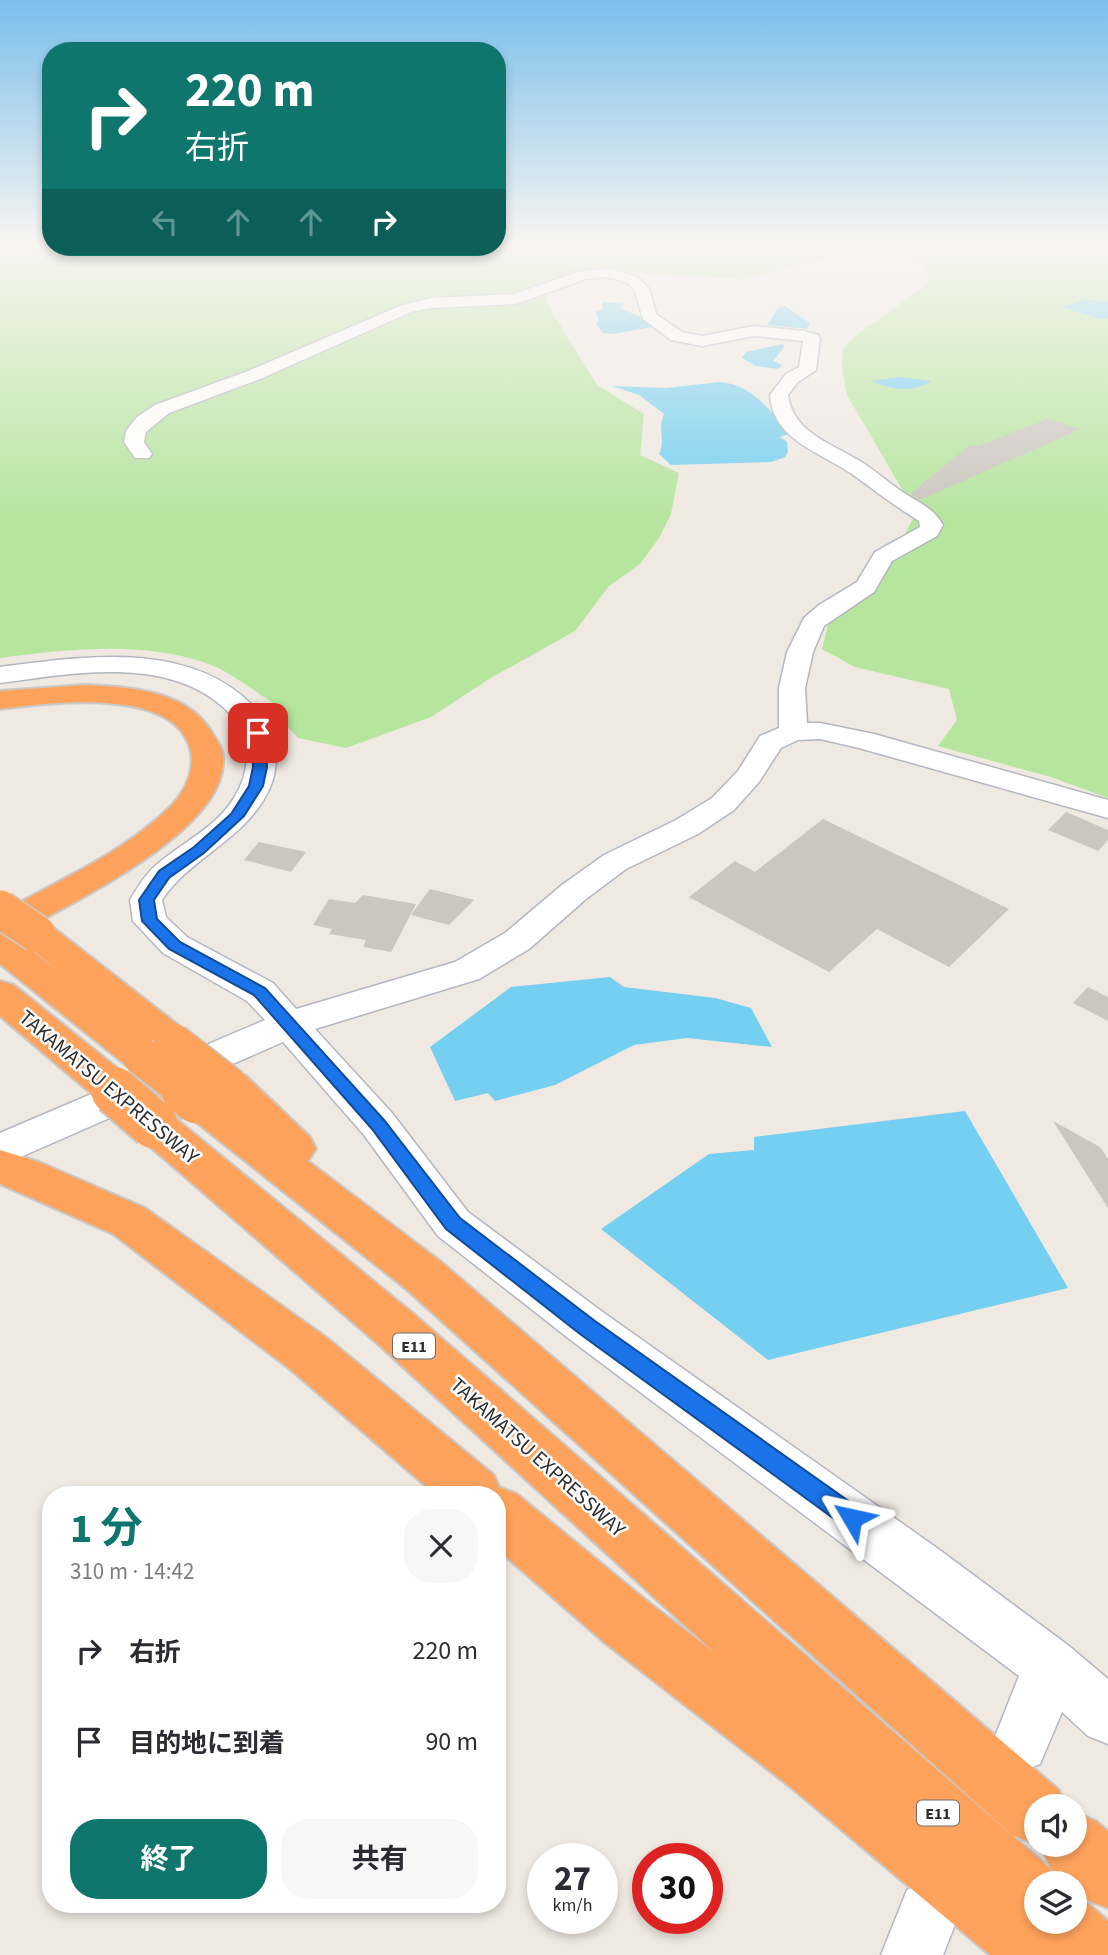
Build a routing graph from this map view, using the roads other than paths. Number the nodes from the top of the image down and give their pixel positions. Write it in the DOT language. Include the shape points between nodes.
graph roads {
  1 [pos="346,335"];
  2 [pos="676,335"];
  3 [pos="732,335"];
  4 [pos="796,335"];
  5 [pos="142,454"];
  6 [pos="0,675"];
  7 [pos="0,700"];
  8 [pos="0,718"];
  9 [pos="793,732"];
  10 [pos="1108,809"];
  11 [pos="0,910"];
  12 [pos="12,940"];
  13 [pos="0,995"];
  14 [pos="290,1024"];
  15 [pos="8,1164"];
  16 [pos="466,1486"];
  17 [pos="506,1521"];
  18 [pos="1049,1665"];
  19 [pos="1108,1716"];
  20 [pos="846,1724"];
  21 [pos="1020,1744"];
  22 [pos="1024,1807"];
  23 [pos="1087,1856"];
  24 [pos="1108,1875"];
  25 [pos="1024,1890"];
  26 [pos="1071,1934"];
  27 [pos="1044,1955"];
  28 [pos="1095,1955"];
  1 -- 5 [label="street" via="162,410 136,431 134,442"];
  2 -- 3 [label="street" via="702,341"];
  4 -- 9 [label="street" via="812,339 807,370 792,377 779,395 780,409 812,444 858,468 928,517 932,525 883,557 866,587 813,623 800,652 793,688"];
  6 -- 14 [label="street" via="124,664 198,680 219,688 243,709 258,733 256,786 237,816 164,874 146,900 150,921 175,945 260,992"];
  7 -- 12 [label="highway" via="91,692 143,699 184,715 201,736 209,762 199,792 177,818"];
  8 -- 11 [label="highway" via="63,705 111,705 150,717 174,735 185,758 180,784 150,817 105,850"];
  9 -- 10 [label="street" via="820,731 864,740"];
  9 -- 14 [label="street" via="770,742 750,776 723,804 615,862 517,941 467,971"];
  11 -- 12 [label="highway, TAKAMATSU EXPRESSWAY, bridge"];
  12 -- 20 [label="highway, TAKAMATSU EXPRESSWAY / E11, bridge" via="214,1094 718,1536"];
  13 -- 20 [label="highway, TAKAMATSU EXPRESSWAY / E11, bridge" via="397,1330"];
  14 -- 15 [label="street"];
  14 -- 18 [label="street" via="378,1124 453,1224"];
  15 -- 16 [label="highway" via="130,1221 309,1354"];
  17 -- 20 [label="highway" via="626,1622"];
  18 -- 19 [label="street"];
  18 -- 21 [label="street"];
  20 -- 22 [label="highway, TAKAMATSU EXPRESSWAY / E11"];
  20 -- 25 [label="highway, TAKAMATSU EXPRESSWAY / E11"];
  20 -- 27 [label="highway"];
  23 -- 24 [label="highway"];
  26 -- 28 [label="highway"];
}
